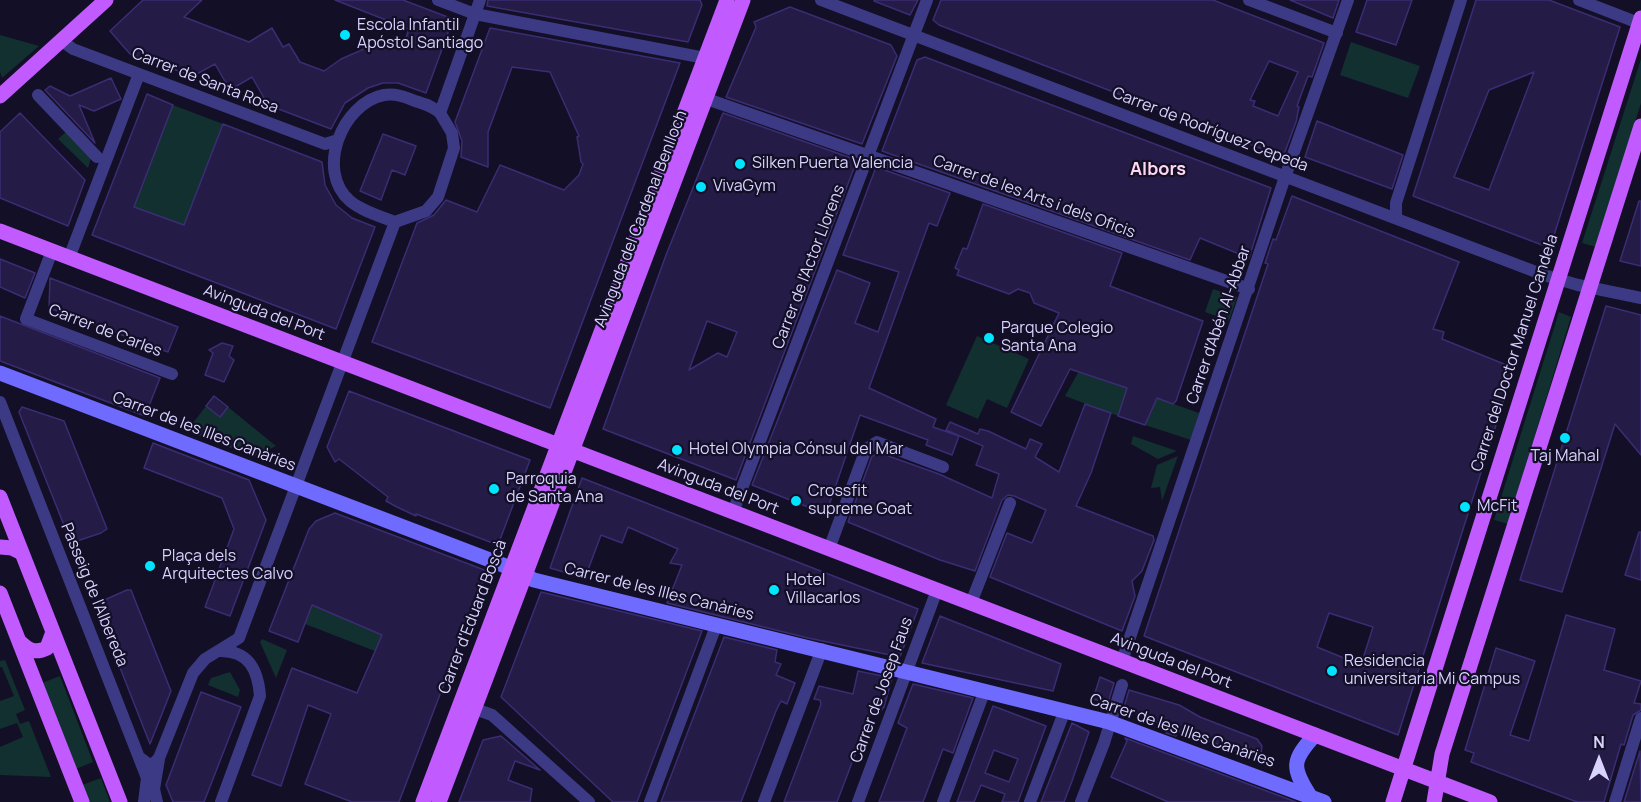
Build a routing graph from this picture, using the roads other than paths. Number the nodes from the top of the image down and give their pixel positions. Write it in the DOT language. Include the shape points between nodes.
graph roads {
  1 [pos="106,0"];
  2 [pos="438,0"];
  3 [pos="480,0"];
  4 [pos="727,0"];
  5 [pos="743,0"];
  6 [pos="820,0"];
  7 [pos="927,0"];
  8 [pos="1249,0"];
  9 [pos="1348,0"];
  10 [pos="1461,0"];
  11 [pos="1579,0"];
  12 [pos="475,14"];
  13 [pos="1640,22"];
  14 [pos="1337,33"];
  15 [pos="913,35"];
  16 [pos="62,41"];
  17 [pos="705,58"];
  18 [pos="139,74"];
  19 [pos="38,95"];
  20 [pos="0,96"];
  21 [pos="706,99"];
  22 [pos="440,112"];
  23 [pos="1641,126"];
  24 [pos="338,140"];
  25 [pos="869,155"];
  26 [pos="97,157"];
  27 [pos="1285,177"];
  28 [pos="1396,218"];
  29 [pos="395,222"];
  30 [pos="0,231"];
  31 [pos="52,251"];
  32 [pos="69,258"];
  33 [pos="1559,279"];
  34 [pos="1589,287"];
  35 [pos="1249,289"];
  36 [pos="1641,298"];
  37 [pos="343,363"];
  38 [pos="0,374"];
  39 [pos="172,374"];
  40 [pos="0,402"];
  41 [pos="564,448"];
  42 [pos="943,467"];
  43 [pos="296,487"];
  44 [pos="0,497"];
  45 [pos="1010,503"];
  46 [pos="734,512"];
  47 [pos="0,547"];
  48 [pos="829,549"];
  49 [pos="22,553"];
  50 [pos="511,568"];
  51 [pos="525,575"];
  52 [pos="937,590"];
  53 [pos="0,593"];
  54 [pos="971,603"];
  55 [pos="716,626"];
  56 [pos="53,632"];
  57 [pos="19,641"];
  58 [pos="822,649"];
  59 [pos="221,651"];
  60 [pos="1122,661"];
  61 [pos="907,672"];
  62 [pos="1122,685"];
  63 [pos="985,690"];
  64 [pos="475,709"];
  65 [pos="1065,710"];
  66 [pos="1641,718"];
  67 [pos="1109,722"];
  68 [pos="1315,735"];
  69 [pos="139,757"];
  70 [pos="159,758"];
  71 [pos="1403,769"];
  72 [pos="1438,782"];
  73 [pos="1317,799"];
  74 [pos="82,802"];
  75 [pos="120,802"];
  76 [pos="145,802"];
  77 [pos="156,802"];
  78 [pos="220,802"];
  79 [pos="423,802"];
  80 [pos="439,802"];
  81 [pos="589,802"];
  82 [pos="650,802"];
  83 [pos="764,802"];
  84 [pos="858,802"];
  85 [pos="943,802"];
  86 [pos="1030,802"];
  87 [pos="1081,802"];
  88 [pos="1393,802"];
  89 [pos="1434,802"];
  90 [pos="1490,802"];
  91 [pos="1615,802"];
  1 -- 16 [label="main road"];
  2 -- 12 [label="street"];
  3 -- 12 [label="street"];
  4 -- 17 [label="main road, Avinguda del Cardenal Benlloch"];
  5 -- 21 [label="main road, Avinguda del Cardenal Benlloch"];
  6 -- 15 [label="street, Carrer de Rodríguez Cepeda"];
  7 -- 15 [label="street, Carrer de l'Actor Llorens"];
  8 -- 14 [label="street"];
  9 -- 14 [label="street, Carrer d'Abén Al-Abbar"];
  10 -- 28 [label="street" via="1396,203"];
  11 -- 13 [label="street"];
  12 -- 17 [label="street"];
  12 -- 22 [label="street"];
  13 -- 33 [label="main road, Carrer del Doctor Manuel Candela"];
  14 -- 27 [label="street, Carrer d'Abén Al-Abbar"];
  15 -- 25 [label="street, Carrer de l'Actor Llorens"];
  15 -- 27 [label="street, Carrer de Rodríguez Cepeda"];
  16 -- 18 [label="street, Carrer de Santa Rosa" via="73,49"];
  16 -- 20 [label="main road"];
  17 -- 41 [label="main road, Avinguda del Cardenal Benlloch"];
  18 -- 24 [label="street, Carrer de Santa Rosa" via="325,144"];
  18 -- 32 [label="street"];
  19 -- 26 [label="street"];
  21 -- 25 [label="street, Carrer de les Arts i dels Oficis"];
  21 -- 41 [label="main road, Avinguda del Cardenal Benlloch"];
  22 -- 24 [label="street" via="395,95 374,98 357,110"];
  22 -- 29 [label="street" via="452,133 454,148 438,197 426,211"];
  23 -- 34 [label="main road"];
  24 -- 29 [label="street" via="334,171 340,191 357,206"];
  25 -- 35 [label="street, Carrer de les Arts i dels Oficis"];
  25 -- 46 [label="street, Carrer de l'Actor Llorens"];
  27 -- 28 [label="street, Carrer de Rodríguez Cepeda"];
  27 -- 35 [label="street, Carrer d'Abén Al-Abbar"];
  28 -- 33 [label="street, Carrer de Rodríguez Cepeda"];
  29 -- 37 [label="street, Passeig de l'Albereda"];
  30 -- 31 [label="main road, Avinguda del Port"];
  31 -- 32 [label="main road, Avinguda del Port"];
  31 -- 39 [label="street, Carrer de Carles" via="26,319"];
  32 -- 37 [label="main road, Avinguda del Port"];
  33 -- 34 [label="street, Carrer de Rodríguez Cepeda"];
  33 -- 71 [label="main road, Carrer del Doctor Manuel Candela"];
  34 -- 36 [label="street, Carrer de Rodríguez Cepeda"];
  34 -- 72 [label="main road" via="1442,754"];
  35 -- 60 [label="street, Carrer d'Abén Al-Abbar"];
  37 -- 41 [label="main road, Avinguda del Port"];
  37 -- 43 [label="street, Passeig de l'Albereda"];
  38 -- 43 [label="street, Carrer de les Illes Canàries"];
  40 -- 69 [label="street, Passeig de l'Albereda"];
  41 -- 46 [label="main road, Avinguda del Port"];
  41 -- 50 [label="main road, Carrer d'Eduard Boscà"];
  41 -- 51 [label="main road, Carrer d'Eduard Boscà"];
  42 -- 48 [label="street" via="877,442 866,449"];
  43 -- 50 [label="street, Carrer de les Illes Canàries"];
  43 -- 59 [label="street, Passeig de l'Albereda" via="242,632"];
  44 -- 49 [label="main road"];
  45 -- 54 [label="street"];
  46 -- 48 [label="main road, Avinguda del Port"];
  47 -- 49 [label="main road"];
  48 -- 52 [label="main road, Avinguda del Port"];
  49 -- 56 [label="main road"];
  50 -- 51 [label="street, Carrer de les Illes Canàries"];
  50 -- 79 [label="main road, Carrer d'Eduard Boscà"];
  51 -- 55 [label="street, Carrer de les Illes Canàries"];
  51 -- 64 [label="main road, Carrer d'Eduard Boscà"];
  52 -- 54 [label="main road, Avinguda del Port"];
  52 -- 61 [label="street, Carrer de Josep Faus"];
  53 -- 57 [label="main road"];
  54 -- 60 [label="main road, Avinguda del Port"];
  55 -- 58 [label="street, Carrer de les Illes Canàries"];
  55 -- 82 [label="street"];
  56 -- 57 [label="main road" via="47,648 40,651 26,649"];
  56 -- 75 [label="main road"];
  57 -- 74 [label="main road"];
  58 -- 61 [label="street, Carrer de les Illes Canàries"];
  58 -- 83 [label="street"];
  59 -- 70 [label="street, Passeig de l'Albereda" via="205,659 193,673"];
  59 -- 78 [label="street" via="248,658 260,696"];
  60 -- 68 [label="main road, Avinguda del Port"];
  61 -- 63 [label="street, Carrer de les Illes Canàries"];
  61 -- 84 [label="street, Carrer de Josep Faus"];
  62 -- 67 [label="street"];
  63 -- 65 [label="street, Carrer de les Illes Canàries"];
  63 -- 85 [label="street"];
  64 -- 80 [label="main road, Carrer d'Eduard Boscà"];
  64 -- 81 [label="street" via="492,715"];
  65 -- 67 [label="street, Carrer de les Illes Canàries"];
  65 -- 86 [label="street"];
  66 -- 91 [label="street"];
  67 -- 73 [label="street, Carrer de les Illes Canàries"];
  67 -- 87 [label="street"];
  68 -- 71 [label="main road, Avinguda del Port"];
  68 -- 73 [label="street" via="1296,762 1297,777"];
  69 -- 70 [label="street" via="151,766"];
  69 -- 76 [label="street, Passeig de l'Albereda" via="147,782"];
  70 -- 77 [label="street, Passeig de l'Albereda"];
  71 -- 72 [label="main road, Avinguda del Port"];
  71 -- 88 [label="main road, Carrer del Doctor Manuel Candela"];
  72 -- 89 [label="main road"];
  72 -- 90 [label="main road, Avinguda del Port"];
  76 -- 77 [label="street, Passeig de l'Albereda"];
}
